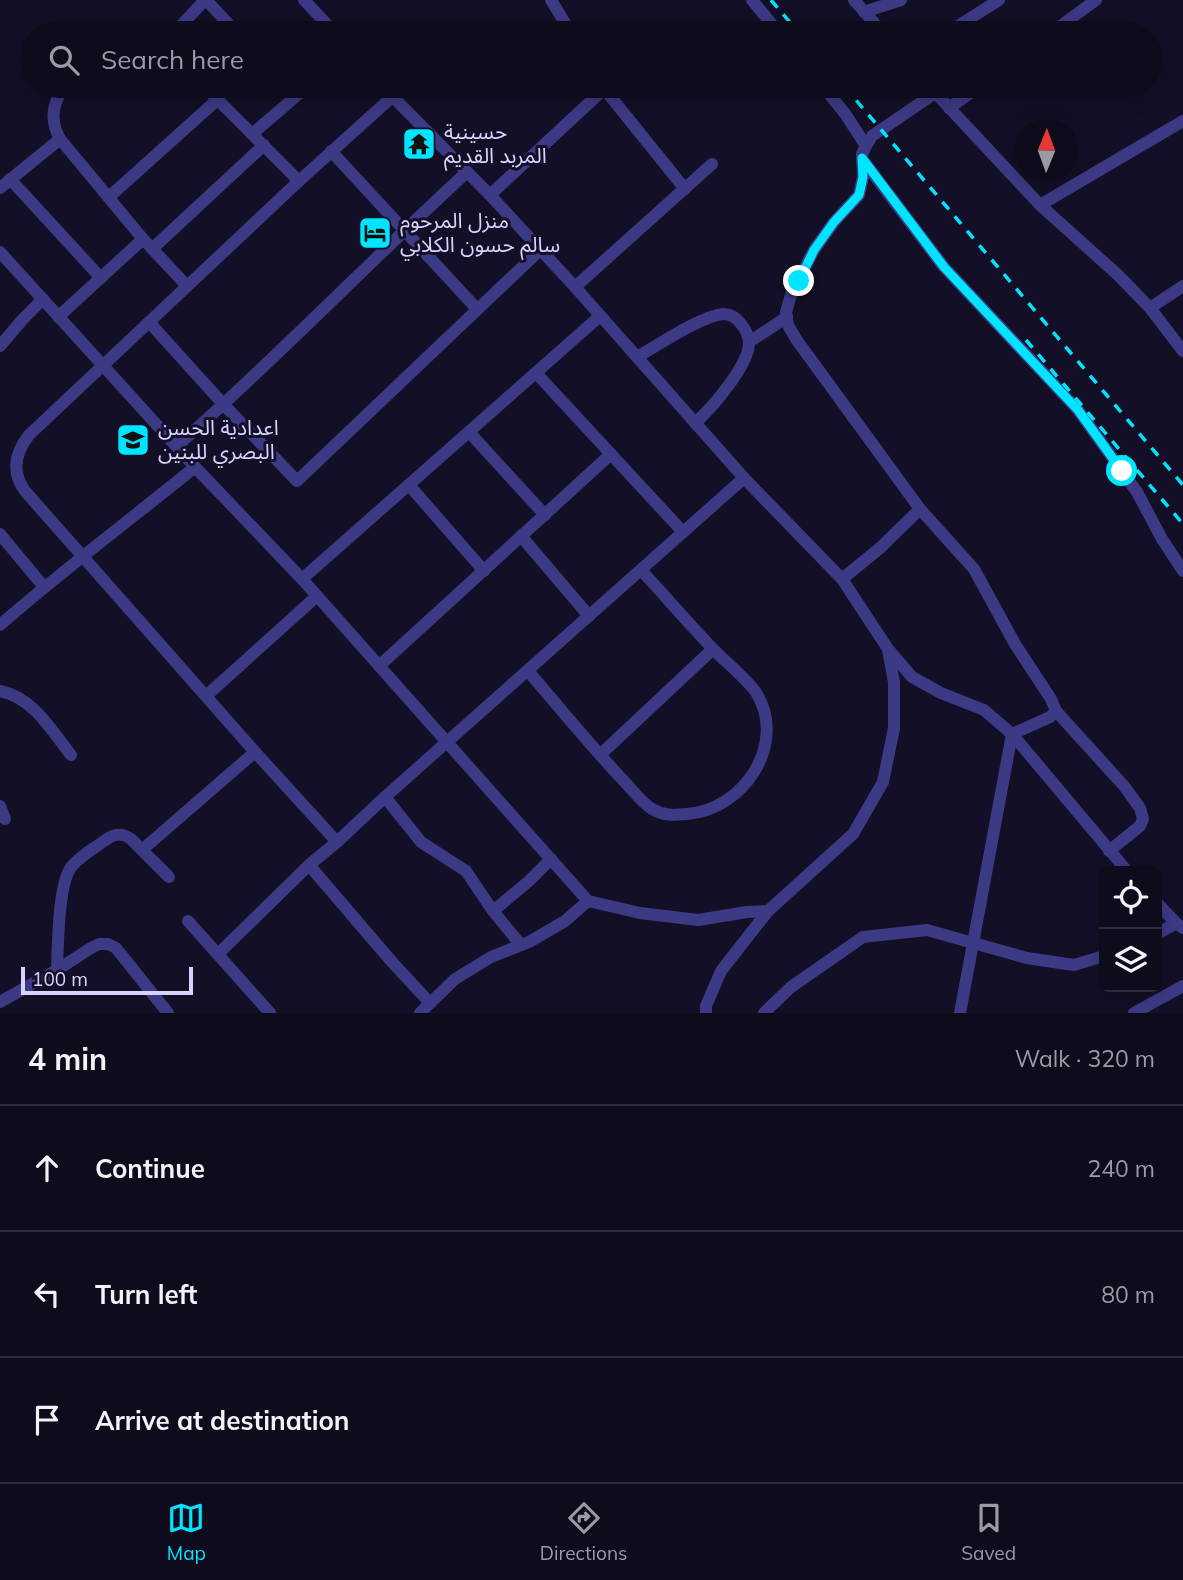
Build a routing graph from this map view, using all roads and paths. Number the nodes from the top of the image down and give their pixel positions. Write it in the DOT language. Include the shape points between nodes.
graph roads {
  1 [pos="205,0"];
  2 [pos="551,0"];
  3 [pos="752,0"];
  4 [pos="854,0"];
  5 [pos="901,0"];
  6 [pos="999,0"];
  7 [pos="1096,0"];
  8 [pos="310,2"];
  9 [pos="864,12"];
  10 [pos="185,21"];
  11 [pos="225,21"];
  12 [pos="325,21"];
  13 [pos="564,21"];
  14 [pos="769,21"];
  15 [pos="872,21"];
  16 [pos="966,21"];
  17 [pos="1067,21"];
  18 [pos="58,98"];
  19 [pos="294,98"];
  20 [pos="391,98"];
  21 [pos="393,98"];
  22 [pos="592,98"];
  23 [pos="611,98"];
  24 [pos="833,98"];
  25 [pos="921,98"];
  26 [pos="940,98"];
  27 [pos="963,98"];
  28 [pos="217,100"];
  29 [pos="949,108"];
  30 [pos="1183,121"];
  31 [pos="252,134"];
  32 [pos="60,139"];
  33 [pos="264,145"];
  34 [pos="331,152"];
  35 [pos="864,152"];
  36 [pos="712,164"];
  37 [pos="467,172"];
  38 [pos="299,181"];
  39 [pos="5,183"];
  40 [pos="685,189"];
  41 [pos="490,195"];
  42 [pos="108,198"];
  43 [pos="1040,205"];
  44 [pos="404,230"];
  45 [pos="148,244"];
  46 [pos="540,250"];
  47 [pos="0,253"];
  48 [pos="101,278"];
  49 [pos="187,286"];
  50 [pos="1183,286"];
  51 [pos="575,287"];
  52 [pos="43,299"];
  53 [pos="1150,308"];
  54 [pos="477,309"];
  55 [pos="600,316"];
  56 [pos="58,317"];
  57 [pos="787,317"];
  58 [pos="149,322"];
  59 [pos="5,329"];
  60 [pos="749,342"];
  61 [pos="0,346"];
  62 [pos="1183,351"];
  63 [pos="637,357"];
  64 [pos="103,366"];
  65 [pos="536,373"];
  66 [pos="224,405"];
  67 [pos="695,423"];
  68 [pos="469,432"];
  69 [pos="177,446"];
  70 [pos="611,454"];
  71 [pos="195,467"];
  72 [pos="744,478"];
  73 [pos="409,485"];
  74 [pos="920,509"];
  75 [pos="545,514"];
  76 [pos="683,532"];
  77 [pos="0,534"];
  78 [pos="521,536"];
  79 [pos="83,558"];
  80 [pos="484,570"];
  81 [pos="640,570"];
  82 [pos="1183,571"];
  83 [pos="302,579"];
  84 [pos="842,579"];
  85 [pos="44,587"];
  86 [pos="317,596"];
  87 [pos="589,616"];
  88 [pos="0,625"];
  89 [pos="713,649"];
  90 [pos="888,649"];
  91 [pos="379,666"];
  92 [pos="528,671"];
  93 [pos="0,691"];
  94 [pos="206,696"];
  95 [pos="1056,711"];
  96 [pos="1012,734"];
  97 [pos="447,742"];
  98 [pos="255,752"];
  99 [pos="71,755"];
  100 [pos="600,755"];
  101 [pos="385,797"];
  102 [pos="0,806"];
  103 [pos="5,819"];
  104 [pos="337,842"];
  105 [pos="142,850"];
  106 [pos="1109,851"];
  107 [pos="551,859"];
  108 [pos="309,865"];
  109 [pos="1122,866"];
  110 [pos="169,877"];
  111 [pos="588,901"];
  112 [pos="1162,908"];
  113 [pos="493,911"];
  114 [pos="768,911"];
  115 [pos="188,921"];
  116 [pos="1179,926"];
  117 [pos="1162,932"];
  118 [pos="974,944"];
  119 [pos="521,945"];
  120 [pos="218,954"];
  121 [pos="1099,957"];
  122 [pos="57,970"];
  123 [pos="1183,986"];
  124 [pos="0,1002"];
  125 [pos="430,1003"];
  126 [pos="168,1013"];
  127 [pos="271,1013"];
  128 [pos="421,1013"];
  129 [pos="706,1013"];
  130 [pos="764,1013"];
  131 [pos="960,1013"];
  132 [pos="1134,1013"];
  1 -- 10 [label="street"];
  1 -- 11 [label="street"];
  2 -- 13 [label="street"];
  3 -- 14 [label="street"];
  4 -- 9 [label="street"];
  5 -- 9 [label="street"];
  6 -- 16 [label="street"];
  7 -- 17 [label="street"];
  8 -- 12 [label="street"];
  9 -- 15 [label="street"];
  18 -- 32 [label="street" via="55,130"];
  19 -- 31 [label="street"];
  20 -- 34 [label="street"];
  21 -- 37 [label="street"];
  22 -- 41 [label="street"];
  23 -- 40 [label="street"];
  24 -- 35 [label="street"];
  25 -- 35 [label="street" via="872,136"];
  26 -- 29 [label="street"];
  27 -- 29 [label="street"];
  28 -- 31 [label="street"];
  28 -- 42 [label="street"];
  29 -- 43 [label="street"];
  30 -- 43 [label="street"];
  31 -- 33 [label="street"];
  32 -- 39 [label="street"];
  32 -- 42 [label="street"];
  33 -- 38 [label="street"];
  33 -- 45 [label="street"];
  34 -- 38 [label="street"];
  34 -- 44 [label="street"];
  35 -- 57 [label="street" via="859,195 814,250 791,295"];
  35 -- 82 [label="street" via="944,267 1078,410 1137,492"];
  36 -- 40 [label="street"];
  37 -- 41 [label="street"];
  37 -- 44 [label="street"];
  38 -- 49 [label="street"];
  39 -- 48 [label="street"];
  40 -- 51 [label="street"];
  41 -- 46 [label="street"];
  42 -- 45 [label="street"];
  43 -- 53 [label="street"];
  44 -- 54 [label="street"];
  44 -- 66 [label="street"];
  45 -- 48 [label="street"];
  45 -- 49 [label="street"];
  46 -- 51 [label="street"];
  46 -- 54 [label="street"];
  47 -- 52 [label="street"];
  48 -- 56 [label="street"];
  49 -- 58 [label="street"];
  50 -- 53 [label="street"];
  51 -- 55 [label="street"];
  52 -- 56 [label="street"];
  52 -- 59 [label="street"];
  53 -- 62 [label="street"];
  54 -- 66 [label="street" via="297,481"];
  55 -- 63 [label="street"];
  55 -- 65 [label="street"];
  56 -- 64 [label="street"];
  57 -- 60 [label="street"];
  57 -- 74 [label="street" via="796,339"];
  58 -- 64 [label="street"];
  58 -- 66 [label="street"];
  59 -- 61 [label="street"];
  60 -- 63 [label="street" via="740,321 719,314"];
  60 -- 67 [label="street" via="732,380"];
  63 -- 67 [label="street"];
  64 -- 69 [label="street"];
  64 -- 79 [label="street" via="29,435 16,462 25,491"];
  65 -- 68 [label="street"];
  65 -- 70 [label="street"];
  66 -- 69 [label="street"];
  67 -- 72 [label="street"];
  68 -- 73 [label="street"];
  68 -- 75 [label="street"];
  69 -- 71 [label="street"];
  70 -- 75 [label="street"];
  70 -- 76 [label="street"];
  71 -- 79 [label="street"];
  71 -- 83 [label="street"];
  72 -- 76 [label="street"];
  72 -- 84 [label="street"];
  73 -- 80 [label="street"];
  73 -- 83 [label="street"];
  74 -- 84 [label="street"];
  74 -- 95 [label="street" via="974,569"];
  75 -- 78 [label="street"];
  76 -- 81 [label="street"];
  77 -- 85 [label="street"];
  78 -- 80 [label="street"];
  78 -- 87 [label="street"];
  79 -- 85 [label="street"];
  79 -- 94 [label="street"];
  80 -- 91 [label="street"];
  81 -- 87 [label="street"];
  81 -- 89 [label="street"];
  83 -- 86 [label="street"];
  84 -- 90 [label="street"];
  85 -- 88 [label="street"];
  86 -- 91 [label="street"];
  86 -- 94 [label="street"];
  87 -- 92 [label="street"];
  89 -- 100 [label="street"];
  89 -- 100 [label="street" via="756,692 765,713 768,736 761,761 740,791 695,814 668,816 650,808"];
  90 -- 96 [label="street" via="912,677 984,710"];
  90 -- 114 [label="street" via="894,728 883,782 853,834"];
  91 -- 97 [label="street"];
  92 -- 97 [label="street"];
  92 -- 100 [label="street"];
  93 -- 99 [label="street" via="30,705"];
  94 -- 98 [label="street"];
  95 -- 96 [label="street"];
  95 -- 106 [label="street" via="1140,808 1140,826"];
  96 -- 106 [label="street"];
  96 -- 118 [label="street"];
  97 -- 101 [label="street"];
  97 -- 107 [label="street"];
  98 -- 104 [label="street"];
  98 -- 105 [label="street"];
  101 -- 104 [label="street"];
  101 -- 113 [label="street" via="421,842 466,871"];
  102 -- 103 [label="street"];
  104 -- 108 [label="street"];
  105 -- 110 [label="street"];
  105 -- 122 [label="street" via="126,835 113,835 67,872"];
  106 -- 109 [label="street"];
  107 -- 111 [label="street"];
  107 -- 113 [label="street"];
  108 -- 120 [label="street"];
  108 -- 125 [label="street"];
  111 -- 114 [label="street" via="698,920"];
  111 -- 119 [label="street" via="565,921"];
  112 -- 116 [label="street"];
  113 -- 119 [label="street"];
  114 -- 129 [label="street" via="721,971"];
  115 -- 120 [label="street"];
  116 -- 117 [label="street"];
  118 -- 121 [label="street" via="1073,965"];
  118 -- 130 [label="street" via="927,930 863,937 790,987"];
  118 -- 131 [label="street"];
  119 -- 125 [label="street" via="455,979"];
  120 -- 127 [label="street"];
  122 -- 124 [label="street"];
  122 -- 126 [label="street" via="91,948 108,944 122,954"];
  123 -- 132 [label="street"];
  125 -- 128 [label="street"];
}
